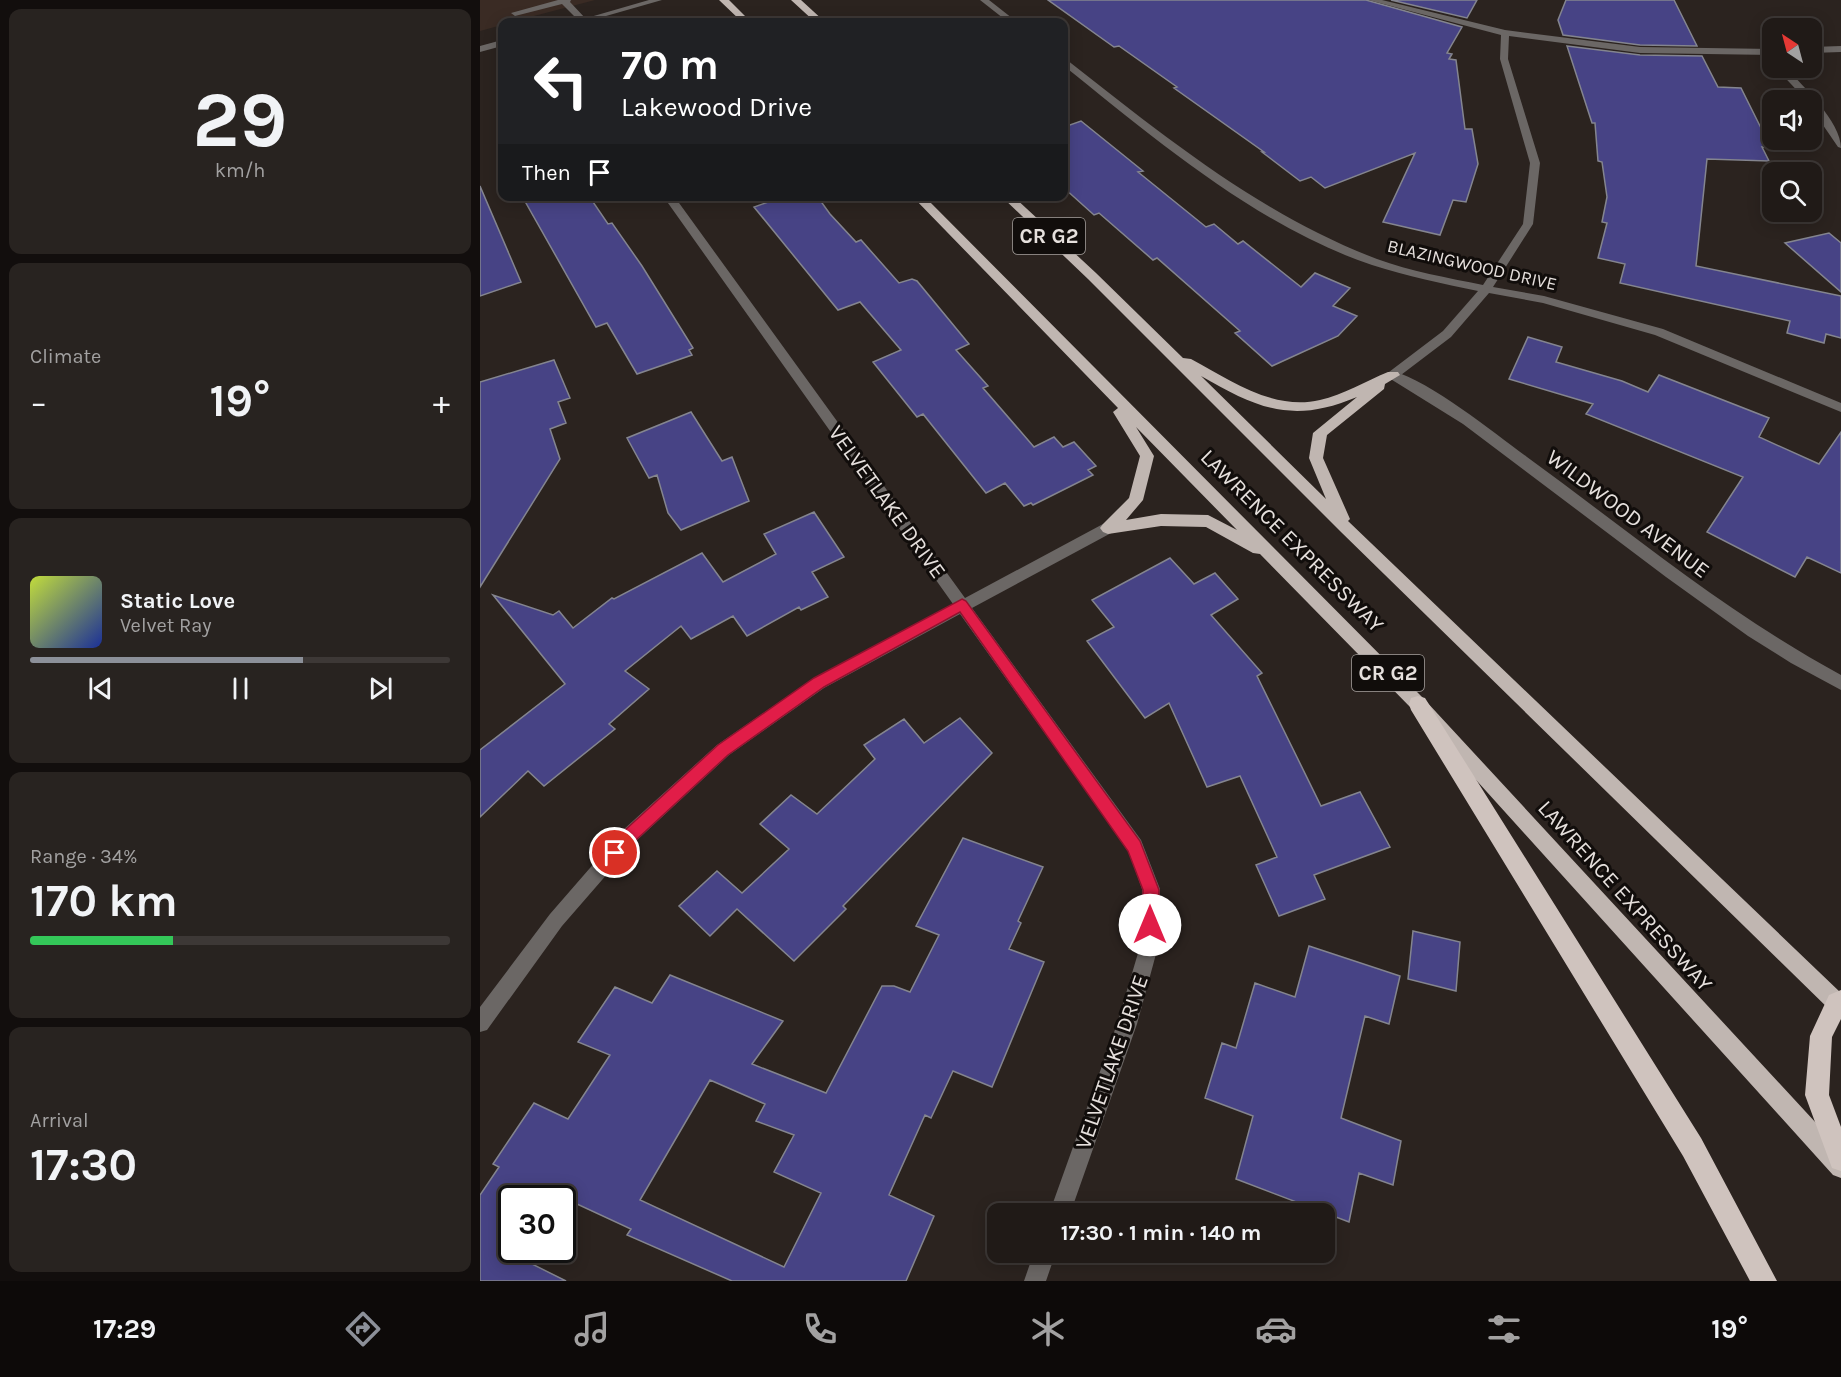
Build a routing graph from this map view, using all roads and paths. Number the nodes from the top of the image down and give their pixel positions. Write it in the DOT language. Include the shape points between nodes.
graph roads {
  1 [pos="658,0"];
  2 [pos="724,0"];
  3 [pos="796,0"];
  4 [pos="984,0"];
  5 [pos="1372,0"];
  6 [pos="566,1"];
  7 [pos="515,13"];
  8 [pos="577,18"];
  9 [pos="594,18"];
  10 [pos="743,18"];
  11 [pos="816,18"];
  12 [pos="1008,18"];
  13 [pos="1505,33"];
  14 [pos="498,44"];
  15 [pos="480,49"];
  16 [pos="1841,49"];
  17 [pos="1822,50"];
  18 [pos="1762,55"];
  19 [pos="1068,65"];
  20 [pos="1790,78"];
  21 [pos="1801,90"];
  22 [pos="1822,117"];
  23 [pos="1841,145"];
  24 [pos="672,201"];
  25 [pos="922,201"];
  26 [pos="1011,201"];
  27 [pos="1486,289"];
  28 [pos="1168,353"];
  29 [pos="1393,375"];
  30 [pos="1103,386"];
  31 [pos="1841,408"];
  32 [pos="1108,528"];
  33 [pos="1346,528"];
  34 [pos="1276,558"];
  35 [pos="962,604"];
  36 [pos="1841,683"];
  37 [pos="1418,704"];
  38 [pos="1840,1004"];
  39 [pos="480,1023"];
  40 [pos="1841,1159"];
  41 [pos="1841,1168"];
  42 [pos="1063,1203"];
  43 [pos="1041,1263"];
  44 [pos="1035,1281"];
  45 [pos="1764,1281"];
  1 -- 9 [label="street"];
  2 -- 10 [label="highway"];
  3 -- 11 [label="highway"];
  4 -- 12 [label="street"];
  5 -- 13 [label="street"];
  6 -- 7 [label="street"];
  6 -- 8 [label="street"];
  13 -- 18 [label="street" via="1640,50"];
  13 -- 27 [label="street" via="1504,59 1535,163 1528,224"];
  14 -- 15 [label="street"];
  16 -- 17 [label="street"];
  19 -- 27 [label="street, BLAZINGWOOD DRIVE" via="1168,144 1264,209 1316,237 1375,262"];
  20 -- 21 [label="street"];
  22 -- 23 [label="street"];
  24 -- 35 [label="street, VELVETLAKE DRIVE"];
  25 -- 30 [label="highway, LAWRENCE EXPRESSWAY / CR G2"];
  26 -- 28 [label="highway, LAWRENCE EXPRESSWAY / CR G2"];
  27 -- 29 [label="street" via="1447,334"];
  27 -- 31 [label="street, BLAZINGWOOD DRIVE" via="1544,300 1659,332"];
  28 -- 29 [label="highway" via="1249,395 1284,407 1318,406"];
  28 -- 33 [label="highway, LAWRENCE EXPRESSWAY / CR G2"];
  29 -- 33 [label="highway" via="1320,433 1316,458"];
  29 -- 36 [label="street, WILDWOOD AVENUE" via="1427,392 1546,477 1722,612"];
  30 -- 32 [label="highway" via="1147,456 1136,500"];
  30 -- 34 [label="highway, LAWRENCE EXPRESSWAY / CR G2"];
  32 -- 34 [label="highway" via="1161,520 1208,521"];
  32 -- 35 [label="street"];
  33 -- 38 [label="highway, LAWRENCE EXPRESSWAY / CR G2"];
  34 -- 37 [label="highway, LAWRENCE EXPRESSWAY / CR G2"];
  35 -- 39 [label="street" via="819,683 723,750 622,844 556,920"];
  35 -- 42 [label="street, VELVETLAKE DRIVE" via="1134,846 1151,890 1150,943 1145,963"];
  37 -- 41 [label="highway, LAWRENCE EXPRESSWAY / CR G2"];
  37 -- 45 [label="highway" via="1692,1147"];
  38 -- 40 [label="highway" via="1821,1036 1817,1095"];
  43 -- 44 [label="street"];
}
